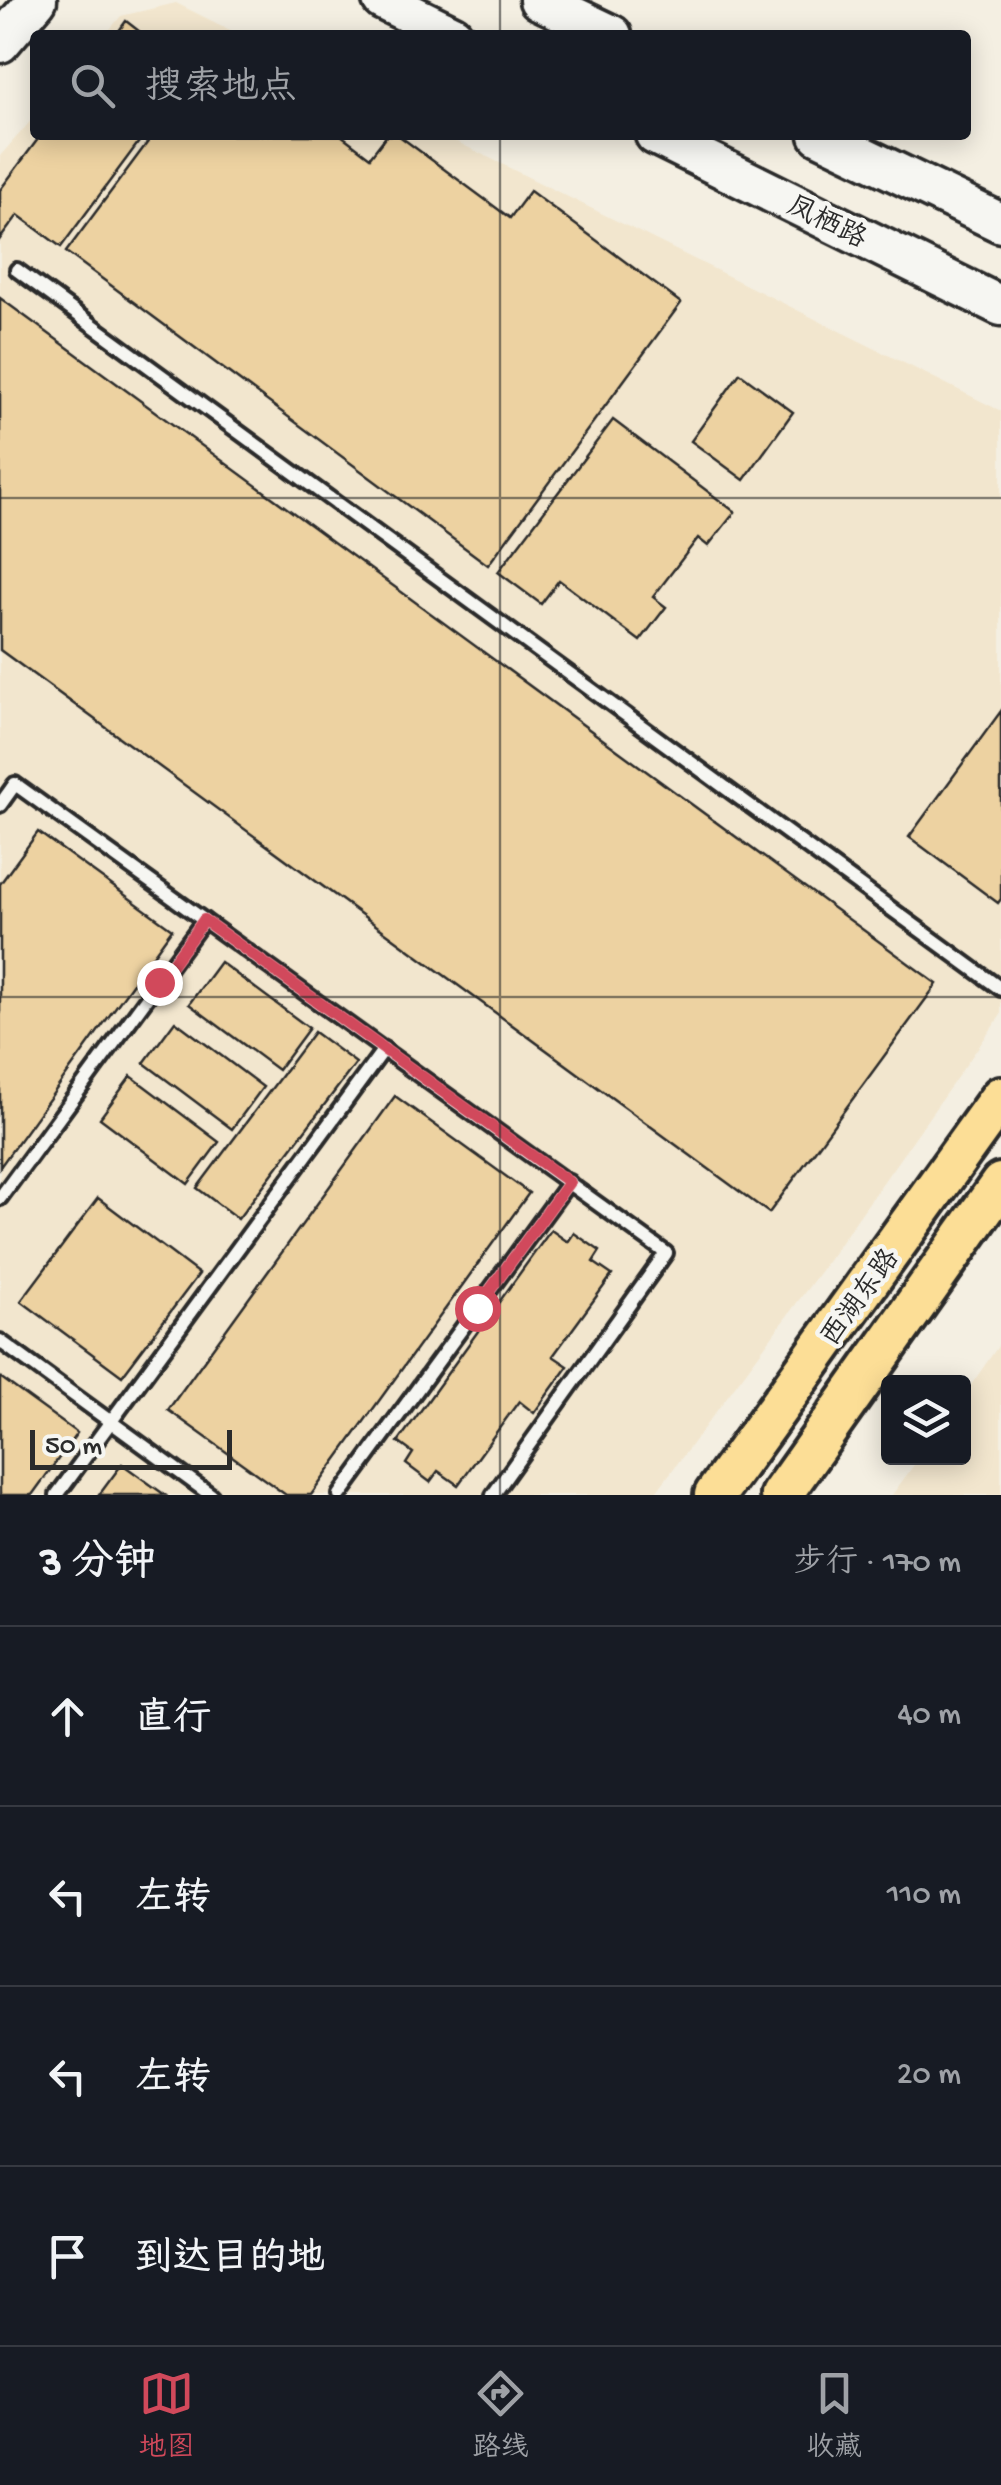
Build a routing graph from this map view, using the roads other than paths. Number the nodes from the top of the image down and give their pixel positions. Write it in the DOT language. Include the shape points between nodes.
graph roads {
  1 [pos="37,0"];
  2 [pos="382,0"];
  3 [pos="539,0"];
  4 [pos="443,30"];
  5 [pos="602,30"];
  6 [pos="0,42"];
  7 [pos="665,140"];
  8 [pos="829,140"];
  9 [pos="1001,223"];
  10 [pos="17,270"];
  11 [pos="1001,306"];
  12 [pos="0,805"];
  13 [pos="204,920"];
  14 [pos="1001,989"];
  15 [pos="384,1049"];
  16 [pos="1001,1097"];
  17 [pos="569,1182"];
  18 [pos="1001,1184"];
  19 [pos="0,1198"];
  20 [pos="0,1340"];
  21 [pos="111,1422"];
  22 [pos="57,1495"];
  23 [pos="211,1495"];
  24 [pos="340,1495"];
  25 [pos="494,1495"];
  26 [pos="715,1495"];
  27 [pos="781,1495"];
  1 -- 6 [label="main road"];
  2 -- 4 [label="main road"];
  3 -- 5 [label="main road"];
  7 -- 11 [label="main road, 凤栖路"];
  8 -- 9 [label="main road"];
  10 -- 14 [label="lane"];
  12 -- 13 [label="lane" via="15,784"];
  13 -- 15 [label="lane"];
  13 -- 19 [label="lane"];
  15 -- 17 [label="lane"];
  15 -- 21 [label="lane"];
  16 -- 26 [label="main road, 西湖东路"];
  17 -- 24 [label="lane"];
  17 -- 25 [label="lane" via="666,1253"];
  18 -- 27 [label="main road, 西湖东路"];
  20 -- 21 [label="lane"];
  21 -- 22 [label="lane"];
  21 -- 23 [label="lane"];
}
